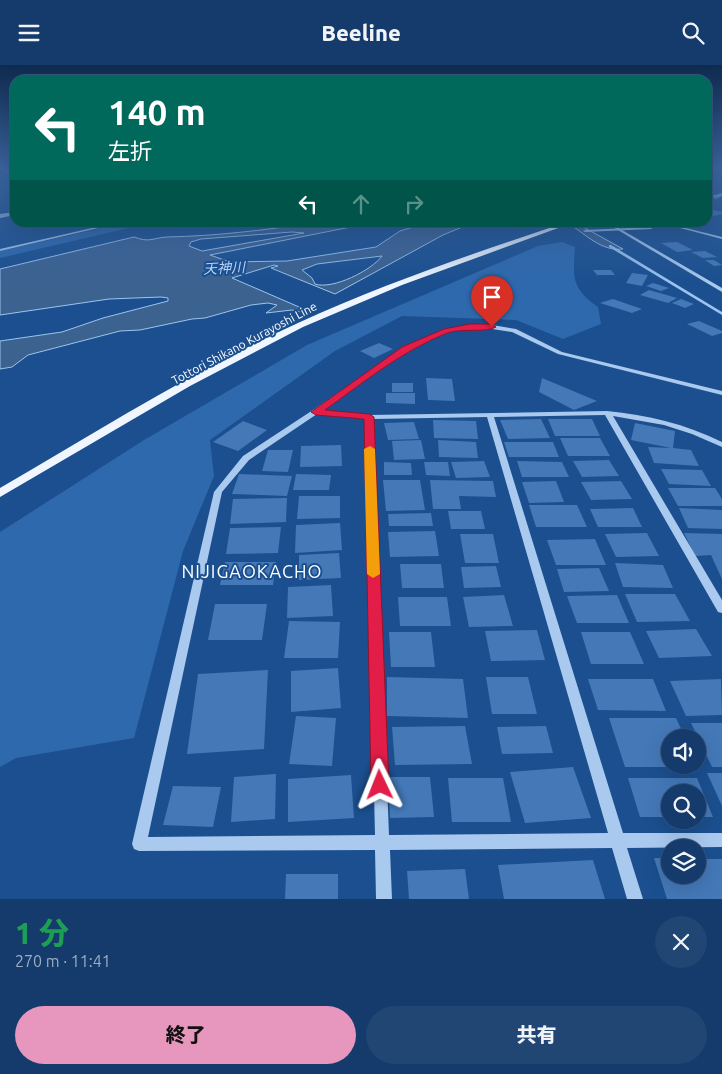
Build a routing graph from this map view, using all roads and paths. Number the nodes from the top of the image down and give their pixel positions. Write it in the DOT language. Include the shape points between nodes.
graph roads {
  1 [pos="101,227"];
  2 [pos="556,227"];
  3 [pos="615,227"];
  4 [pos="679,227"];
  5 [pos="722,231"];
  6 [pos="710,235"];
  7 [pos="722,238"];
  8 [pos="0,250"];
  9 [pos="722,290"];
  10 [pos="722,393"];
  11 [pos="316,412"];
  12 [pos="606,413"];
  13 [pos="490,415"];
  14 [pos="369,417"];
  15 [pos="722,445"];
  16 [pos="0,493"];
  17 [pos="722,609"];
  18 [pos="617,839"];
  19 [pos="722,840"];
  20 [pos="382,843"];
  21 [pos="384,899"];
  22 [pos="636,899"];
  1 -- 8 [label="street"];
  2 -- 16 [label="main road, Tottori Shikano Kurayoshi Line" via="440,267 300,325 198,379"];
  3 -- 9 [label="street"];
  4 -- 6 [label="street"];
  5 -- 6 [label="street"];
  6 -- 7 [label="street"];
  10 -- 11 [label="street" via="560,353 514,330 470,327 447,330 405,349"];
  11 -- 14 [label="street"];
  11 -- 20 [label="street" via="246,457 218,492 139,844"];
  12 -- 13 [label="street"];
  12 -- 15 [label="street" via="643,416"];
  12 -- 17 [label="street"];
  13 -- 14 [label="street"];
  13 -- 18 [label="street"];
  14 -- 20 [label="street"];
  18 -- 19 [label="street"];
  18 -- 20 [label="street"];
  18 -- 22 [label="street"];
  20 -- 21 [label="street"];
}
